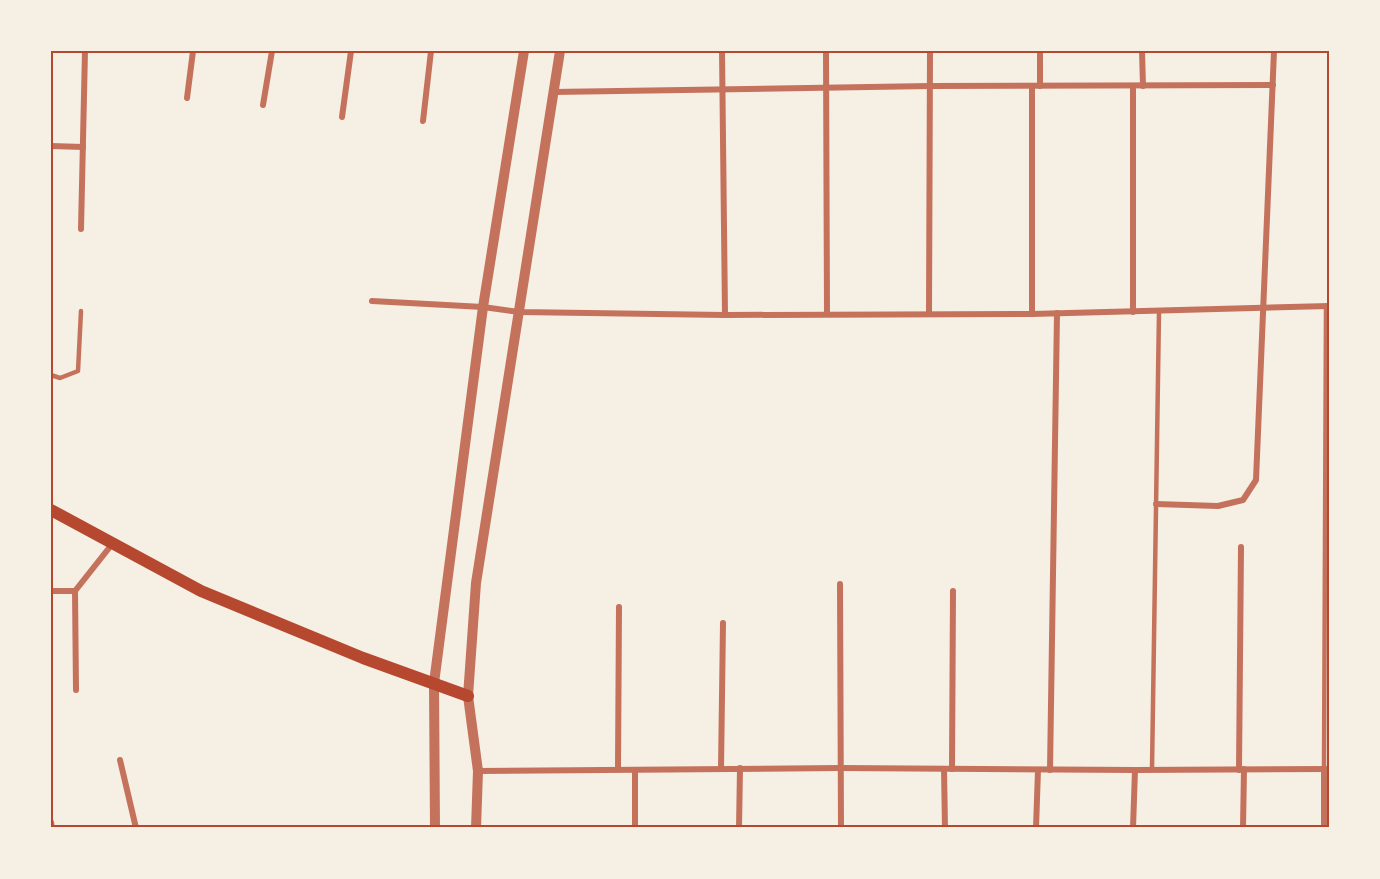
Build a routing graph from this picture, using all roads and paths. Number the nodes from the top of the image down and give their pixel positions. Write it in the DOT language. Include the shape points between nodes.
graph roads {
  1 [pos="86,51"];
  2 [pos="193,51"];
  3 [pos="272,51"];
  4 [pos="351,51"];
  5 [pos="432,51"];
  6 [pos="524,51"];
  7 [pos="560,51"];
  8 [pos="722,51"];
  9 [pos="826,51"];
  10 [pos="930,51"];
  11 [pos="1040,51"];
  12 [pos="1142,51"];
  13 [pos="1274,51"];
  14 [pos="1273,85"];
  15 [pos="930,86"];
  16 [pos="1032,86"];
  17 [pos="1041,86"];
  18 [pos="1143,86"];
  19 [pos="826,87"];
  20 [pos="1133,87"];
  21 [pos="723,90"];
  22 [pos="552,92"];
  23 [pos="187,98"];
  24 [pos="263,105"];
  25 [pos="342,117"];
  26 [pos="423,121"];
  27 [pos="51,146"];
  28 [pos="83,147"];
  29 [pos="81,229"];
  30 [pos="372,301"];
  31 [pos="483,306"];
  32 [pos="1327,307"];
  33 [pos="1263,309"];
  34 [pos="81,311"];
  35 [pos="519,312"];
  36 [pos="1133,312"];
  37 [pos="1159,312"];
  38 [pos="1057,313"];
  39 [pos="929,314"];
  40 [pos="1032,314"];
  41 [pos="725,315"];
  42 [pos="827,315"];
  43 [pos="51,375"];
  44 [pos="1156,504"];
  45 [pos="51,510"];
  46 [pos="113,543"];
  47 [pos="1241,547"];
  48 [pos="840,584"];
  49 [pos="51,591"];
  50 [pos="75,591"];
  51 [pos="953,591"];
  52 [pos="619,607"];
  53 [pos="723,623"];
  54 [pos="434,683"];
  55 [pos="76,690"];
  56 [pos="468,696"];
  57 [pos="120,760"];
  58 [pos="740,768"];
  59 [pos="840,768"];
  60 [pos="721,769"];
  61 [pos="944,769"];
  62 [pos="952,769"];
  63 [pos="1242,769"];
  64 [pos="1327,769"];
  65 [pos="618,770"];
  66 [pos="635,770"];
  67 [pos="1038,770"];
  68 [pos="1050,770"];
  69 [pos="1135,770"];
  70 [pos="1152,770"];
  71 [pos="478,771"];
  72 [pos="51,822"];
  73 [pos="52,828"];
  74 [pos="136,828"];
  75 [pos="435,828"];
  76 [pos="476,828"];
  77 [pos="635,828"];
  78 [pos="739,828"];
  79 [pos="841,828"];
  80 [pos="945,828"];
  81 [pos="1036,828"];
  82 [pos="1133,828"];
  83 [pos="1243,828"];
  84 [pos="1324,828"];
  1 -- 28 [label="street"];
  2 -- 23 [label="street"];
  3 -- 24 [label="street"];
  4 -- 25 [label="street"];
  5 -- 26 [label="street"];
  6 -- 31 [label="street"];
  7 -- 22 [label="street"];
  8 -- 21 [label="street"];
  9 -- 19 [label="street"];
  10 -- 15 [label="street"];
  11 -- 17 [label="street"];
  12 -- 18 [label="street"];
  13 -- 14 [label="street"];
  14 -- 18 [label="street"];
  14 -- 33 [label="street"];
  15 -- 16 [label="street"];
  15 -- 19 [label="street"];
  15 -- 39 [label="street"];
  16 -- 17 [label="street"];
  16 -- 40 [label="street"];
  17 -- 20 [label="street"];
  18 -- 20 [label="street"];
  19 -- 21 [label="street"];
  19 -- 42 [label="street"];
  20 -- 36 [label="street"];
  21 -- 22 [label="street"];
  21 -- 41 [label="street"];
  22 -- 35 [label="street"];
  27 -- 28 [label="street"];
  28 -- 29 [label="street"];
  30 -- 31 [label="street"];
  31 -- 35 [label="street"];
  31 -- 54 [label="street"];
  32 -- 33 [label="street"];
  32 -- 64 [label="lane"];
  33 -- 37 [label="street"];
  33 -- 44 [label="street" via="1256,480 1243,500 1218,506"];
  34 -- 43 [label="lane" via="78,371 60,378"];
  35 -- 41 [label="street"];
  35 -- 56 [label="street" via="476,583"];
  36 -- 37 [label="street"];
  36 -- 38 [label="street"];
  37 -- 44 [label="lane"];
  38 -- 40 [label="street"];
  38 -- 68 [label="street"];
  39 -- 40 [label="street"];
  39 -- 42 [label="street"];
  41 -- 42 [label="street"];
  44 -- 70 [label="lane"];
  45 -- 46 [label="main road"];
  46 -- 50 [label="street"];
  46 -- 54 [label="main road" via="201,591"];
  47 -- 63 [label="street"];
  48 -- 59 [label="street"];
  49 -- 50 [label="street"];
  50 -- 55 [label="street"];
  51 -- 62 [label="street"];
  52 -- 65 [label="street"];
  53 -- 60 [label="street"];
  54 -- 56 [label="main road"];
  54 -- 75 [label="street"];
  56 -- 71 [label="street"];
  57 -- 74 [label="street"];
  58 -- 59 [label="street"];
  58 -- 60 [label="street"];
  58 -- 78 [label="street"];
  59 -- 61 [label="street"];
  59 -- 79 [label="street"];
  60 -- 66 [label="street"];
  61 -- 62 [label="street"];
  61 -- 80 [label="street"];
  62 -- 67 [label="street"];
  63 -- 64 [label="street"];
  63 -- 70 [label="street"];
  63 -- 83 [label="street"];
  64 -- 84 [label="street"];
  65 -- 66 [label="street"];
  65 -- 71 [label="street"];
  66 -- 77 [label="street"];
  67 -- 68 [label="street"];
  67 -- 81 [label="street"];
  68 -- 69 [label="street"];
  69 -- 70 [label="street"];
  69 -- 82 [label="street"];
  71 -- 76 [label="street"];
  72 -- 73 [label="street"];
}
